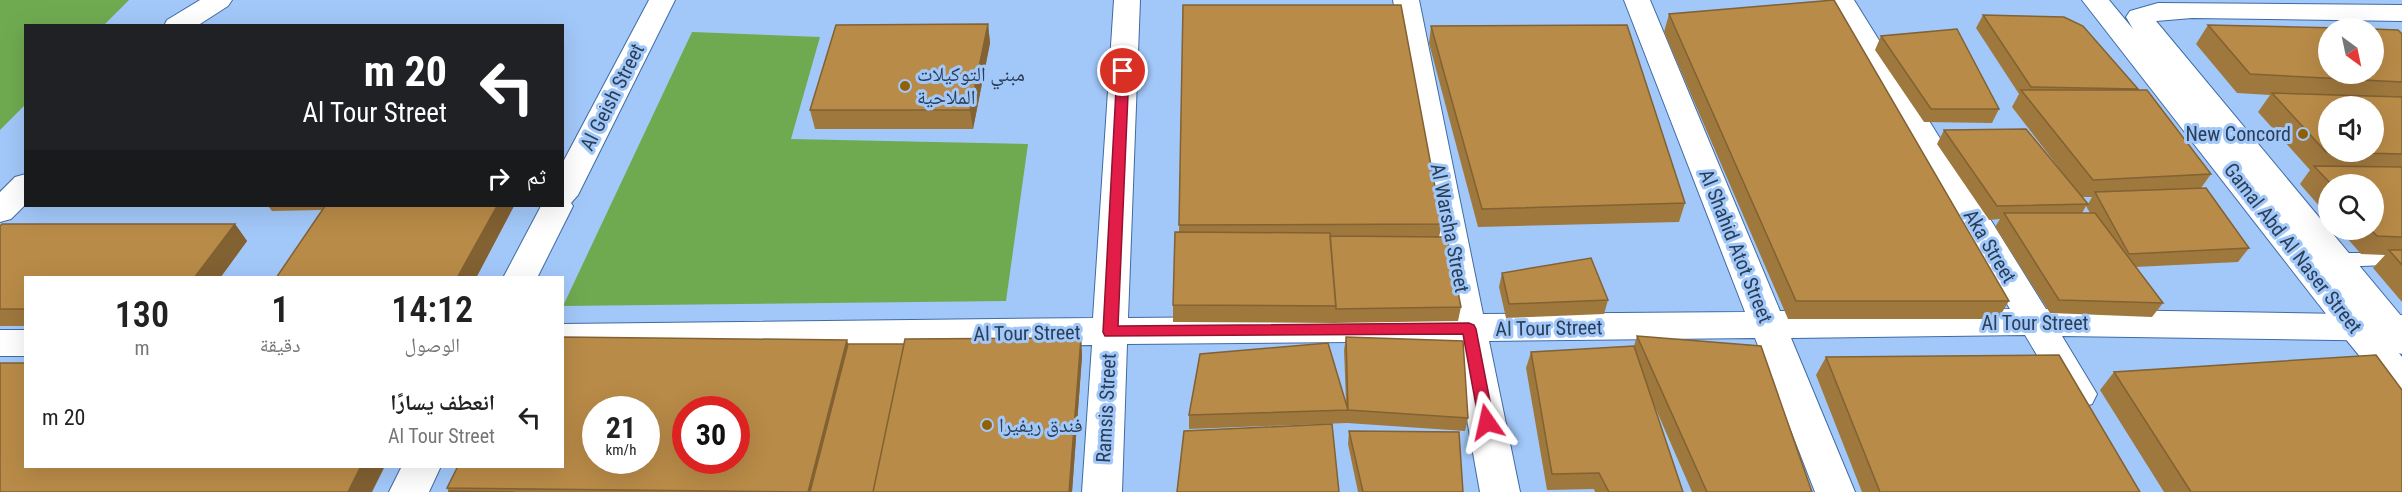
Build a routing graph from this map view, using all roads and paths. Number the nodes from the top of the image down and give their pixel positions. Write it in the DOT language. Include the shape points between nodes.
graph roads {
  1 [pos="218,0"];
  2 [pos="662,0"];
  3 [pos="1127,0"];
  4 [pos="1406,0"];
  5 [pos="1637,0"];
  6 [pos="1841,0"];
  7 [pos="2095,0"];
  8 [pos="2402,13"];
  9 [pos="180,24"];
  10 [pos="24,186"];
  11 [pos="564,191"];
  12 [pos="556,207"];
  13 [pos="0,211"];
  14 [pos="2387,259"];
  15 [pos="2336,260"];
  16 [pos="521,276"];
  17 [pos="2035,322"];
  18 [pos="1767,325"];
  19 [pos="2356,328"];
  20 [pos="1469,329"];
  21 [pos="1110,332"];
  22 [pos="2398,332"];
  23 [pos="564,337"];
  24 [pos="24,343"];
  25 [pos="0,344"];
  26 [pos="2402,382"];
  27 [pos="2096,422"];
  28 [pos="421,468"];
  29 [pos="409,492"];
  30 [pos="1102,492"];
  31 [pos="1500,492"];
  32 [pos="1835,492"];
  1 -- 9 [label="street"];
  2 -- 11 [label="street, Al Geish Street"];
  3 -- 21 [label="street, Ramsis Street"];
  4 -- 20 [label="street, Al Warsha Street"];
  5 -- 18 [label="street, Al Shahid Atot Street"];
  6 -- 17 [label="street, Aka Street"];
  7 -- 19 [label="street, Gamal Abd Al Naser Street"];
  8 -- 15 [label="street, Gamal Abd Al Naser Street" via="2192,10 2158,11 2140,17"];
  10 -- 13 [label="street"];
  12 -- 16 [label="street"];
  14 -- 15 [label="lane"];
  15 -- 22 [label="street, Gamal Abd Al Naser Street"];
  17 -- 18 [label="street, Al Tour Street"];
  17 -- 19 [label="street, Al Tour Street"];
  17 -- 27 [label="street, Aka Street"];
  18 -- 20 [label="street, Al Tour Street"];
  18 -- 32 [label="street, Al Shahid Atot Street"];
  19 -- 22 [label="street, Al Tour Street"];
  19 -- 26 [label="street, Gamal Abd Al Naser Street"];
  20 -- 21 [label="street, Al Tour Street"];
  20 -- 31 [label="street, Al Warsha Street"];
  21 -- 23 [label="street, Al Tour Street"];
  21 -- 30 [label="street, Ramsis Street"];
  24 -- 25 [label="street"];
  28 -- 29 [label="street"];
}
